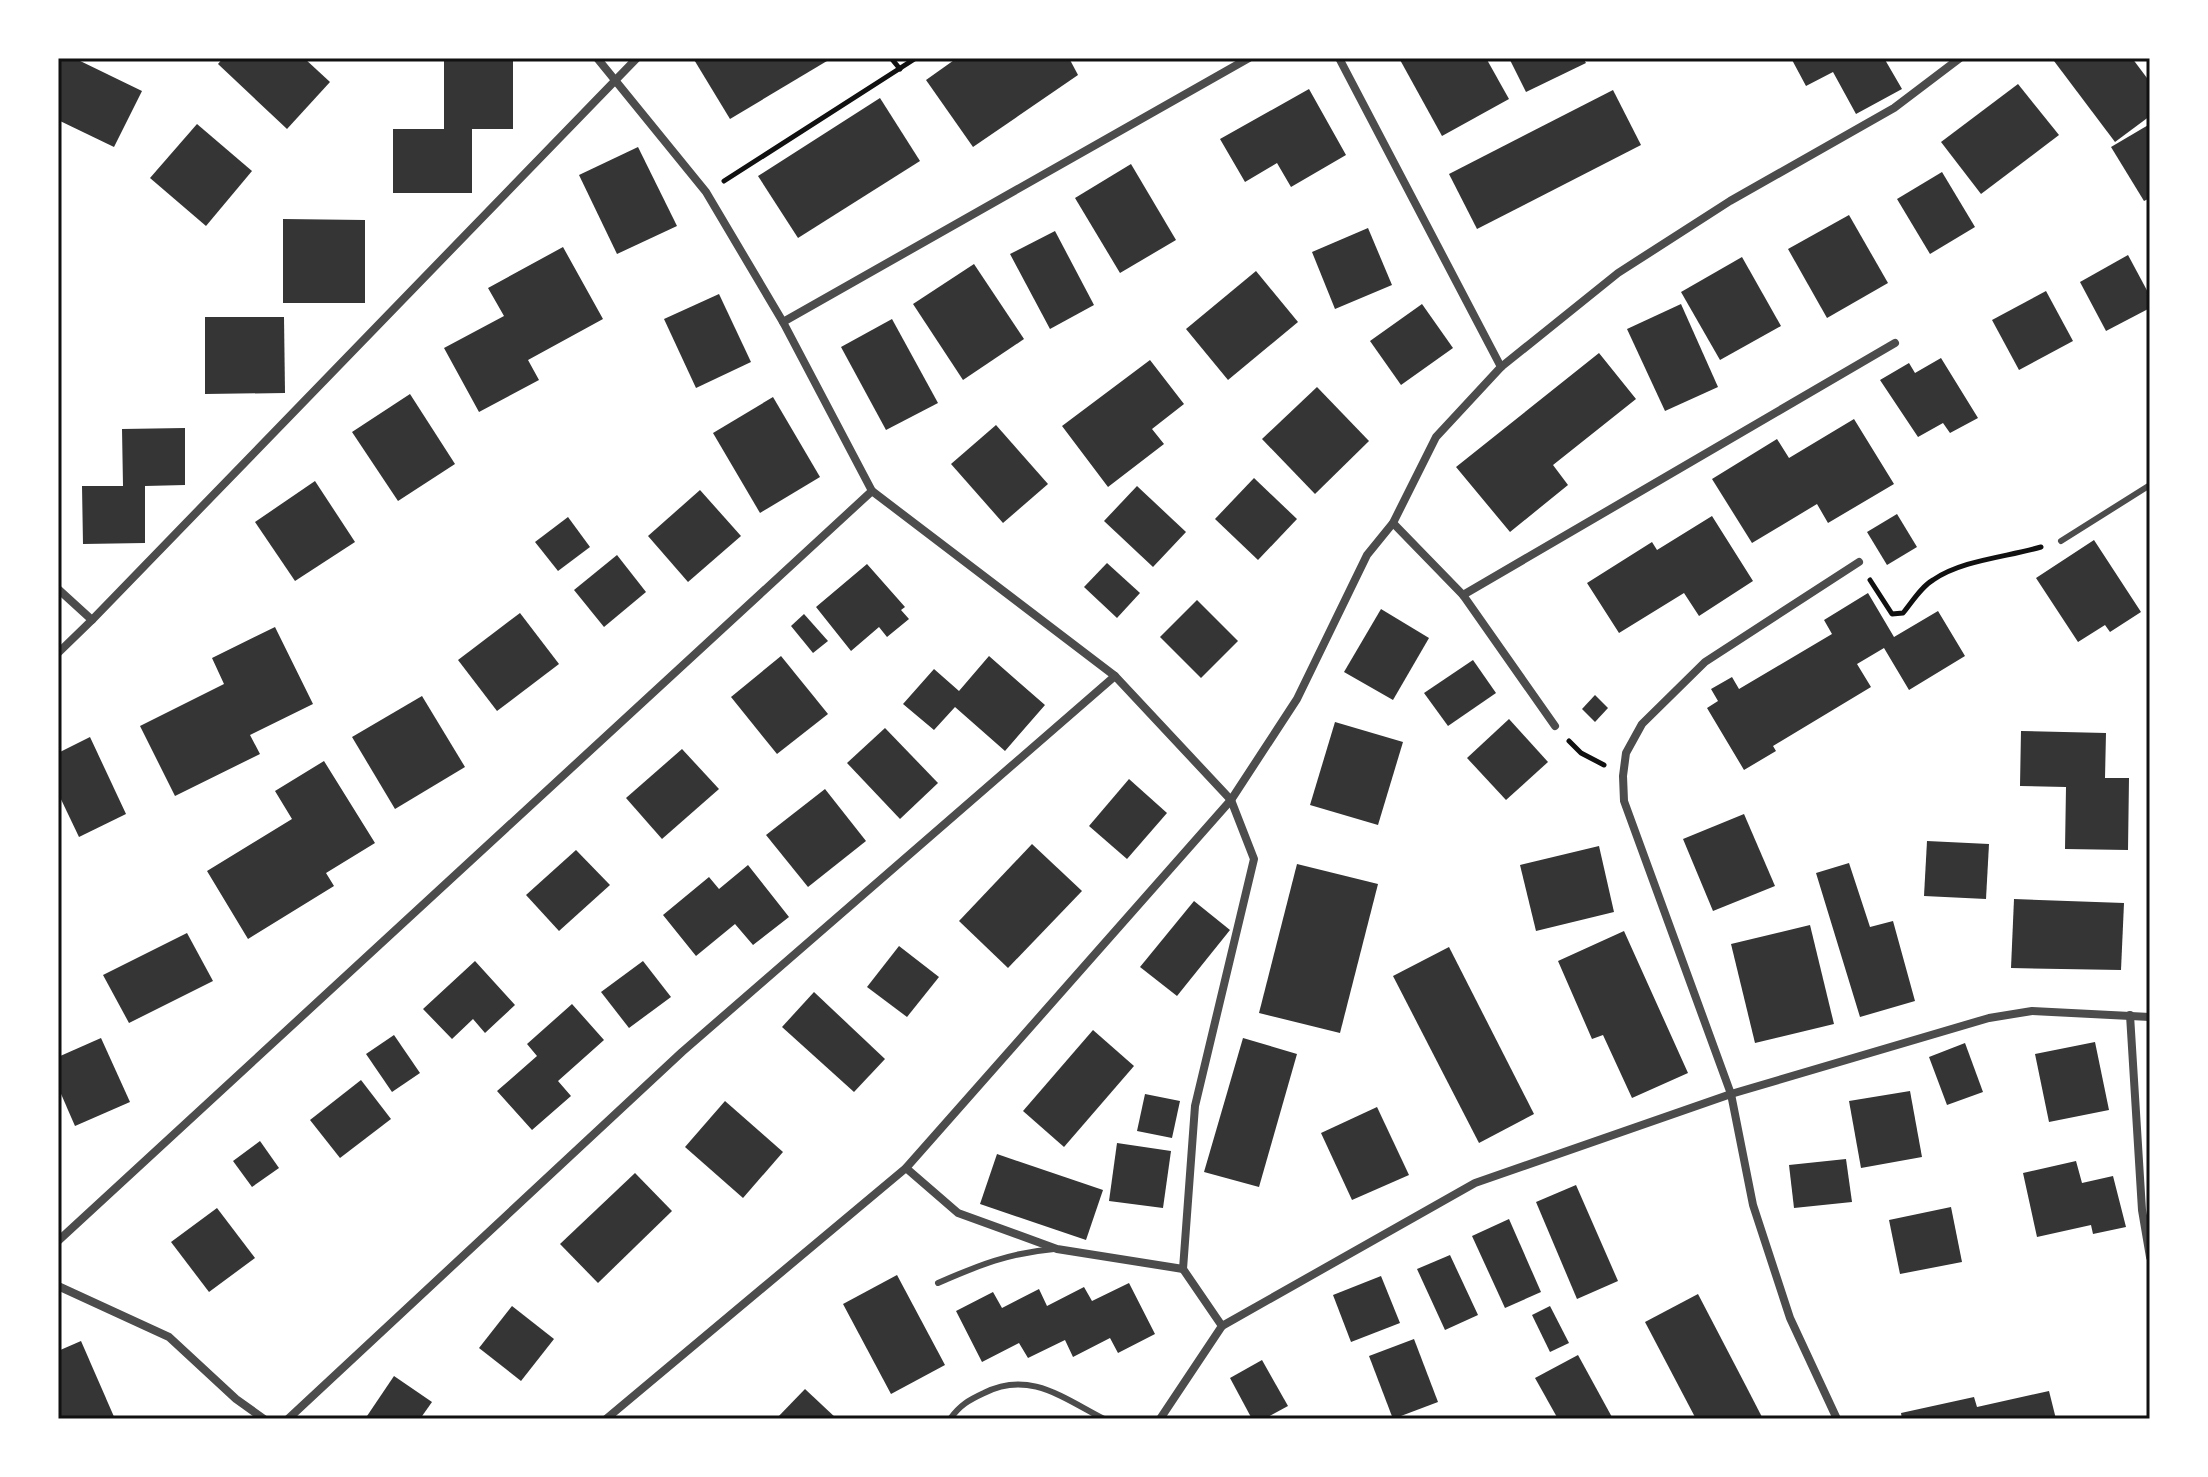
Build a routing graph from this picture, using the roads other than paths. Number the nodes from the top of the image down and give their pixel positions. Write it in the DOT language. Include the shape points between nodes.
graph roads {
  1 [pos="597,58"];
  2 [pos="637,58"];
  3 [pos="1249,58"];
  4 [pos="1339,58"];
  5 [pos="1960,58"];
  6 [pos="617,80"];
  7 [pos="783,322"];
  8 [pos="1895,343"];
  9 [pos="1501,367"];
  10 [pos="2150,485"];
  11 [pos="872,491"];
  12 [pos="1393,523"];
  13 [pos="2061,541"];
  14 [pos="1859,562"];
  15 [pos="58,589"];
  16 [pos="1463,595"];
  17 [pos="92,620"];
  18 [pos="58,653"];
  19 [pos="1115,676"];
  20 [pos="1555,726"];
  21 [pos="1231,800"];
  22 [pos="2130,1015"];
  23 [pos="2150,1017"];
  24 [pos="1731,1094"];
  25 [pos="906,1168"];
  26 [pos="58,1241"];
  27 [pos="1057,1249"];
  28 [pos="2150,1257"];
  29 [pos="1183,1269"];
  30 [pos="938,1283"];
  31 [pos="58,1286"];
  32 [pos="1222,1326"];
  33 [pos="264,1419"];
  34 [pos="288,1419"];
  35 [pos="606,1419"];
  36 [pos="950,1419"];
  37 [pos="1104,1419"];
  38 [pos="1160,1419"];
  39 [pos="1837,1419"];
  1 -- 6 [label="street"];
  2 -- 6 [label="street"];
  3 -- 7 [label="street"];
  4 -- 9 [label="street"];
  5 -- 9 [label="street" via="1894,108 1730,201 1618,273"];
  6 -- 7 [label="street" via="706,192"];
  6 -- 17 [label="street"];
  7 -- 11 [label="street"];
  8 -- 16 [label="street"];
  9 -- 12 [label="street" via="1436,437"];
  10 -- 13 [label="lane"];
  11 -- 19 [label="street"];
  11 -- 26 [label="street"];
  12 -- 16 [label="street"];
  12 -- 21 [label="street" via="1367,555 1297,699"];
  14 -- 24 [label="street" via="1705,662 1642,724 1626,753 1624,801"];
  15 -- 17 [label="street"];
  16 -- 20 [label="street"];
  17 -- 18 [label="street"];
  19 -- 21 [label="street"];
  19 -- 34 [label="street" via="682,1052"];
  21 -- 25 [label="street"];
  21 -- 29 [label="street" via="1254,859 1195,1106"];
  22 -- 23 [label="street"];
  22 -- 24 [label="street" via="2032,1011 1989,1018"];
  22 -- 28 [label="street" via="2142,1210"];
  24 -- 32 [label="street" via="1475,1183"];
  24 -- 39 [label="street" via="1762,1233 1790,1318"];
  25 -- 27 [label="street" via="958,1213"];
  25 -- 35 [label="street"];
  27 -- 29 [label="street"];
  27 -- 30 [label="lane" via="992,1259"];
  29 -- 32 [label="street"];
  31 -- 33 [label="street" via="169,1337"];
  32 -- 38 [label="street"];
  36 -- 37 [label="lane" via="960,1405 1003,1383 1041,1386"];
}
